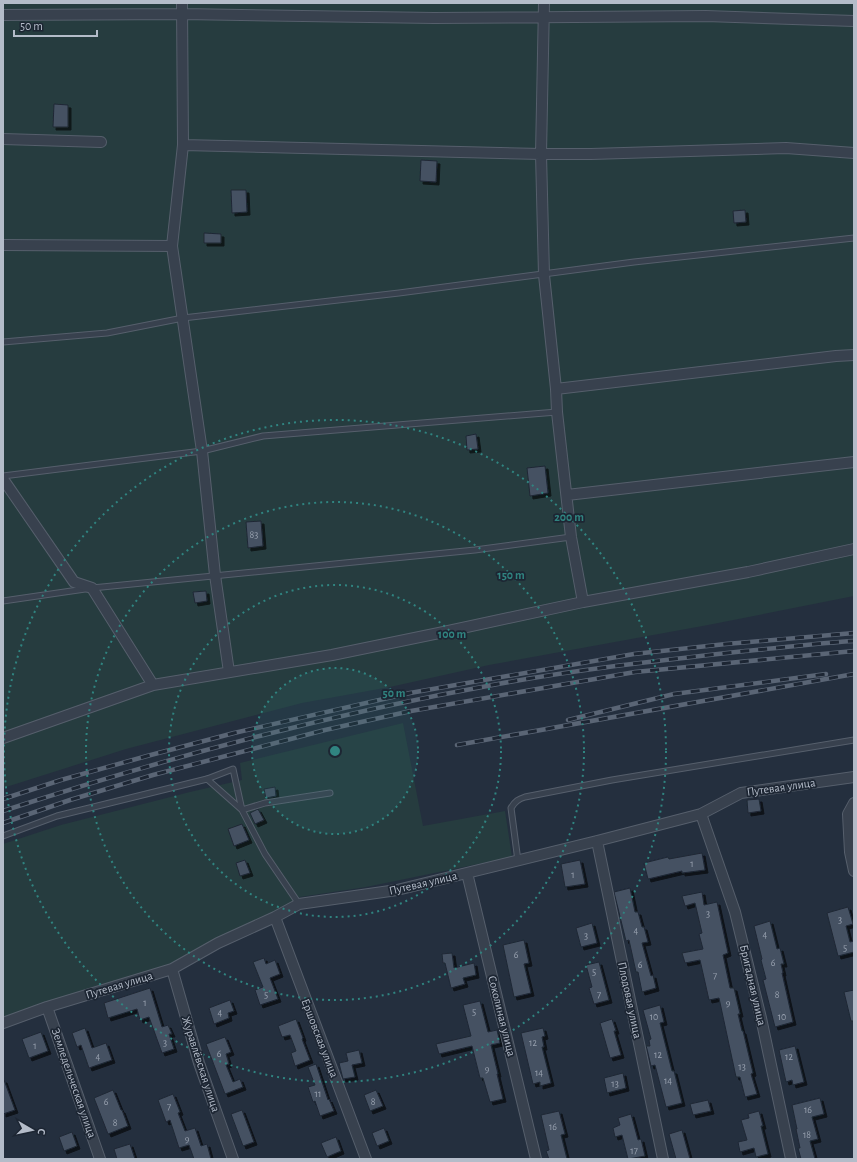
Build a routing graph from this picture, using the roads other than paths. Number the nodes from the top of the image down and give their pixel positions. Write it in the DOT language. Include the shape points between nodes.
graph roads {
  1 [pos="182,3"];
  2 [pos="544,3"];
  3 [pos="183,14"];
  4 [pos="3,15"];
  5 [pos="544,18"];
  6 [pos="854,21"];
  7 [pos="3,139"];
  8 [pos="101,142"];
  9 [pos="183,145"];
  10 [pos="854,153"];
  11 [pos="541,154"];
  12 [pos="854,238"];
  13 [pos="3,245"];
  14 [pos="172,246"];
  15 [pos="544,275"];
  16 [pos="182,318"];
  17 [pos="3,342"];
  18 [pos="854,355"];
  19 [pos="556,389"];
  20 [pos="557,412"];
  21 [pos="202,451"];
  22 [pos="854,462"];
  23 [pos="3,476"];
  24 [pos="3,479"];
  25 [pos="567,495"];
  26 [pos="571,537"];
  27 [pos="854,549"];
  28 [pos="214,575"];
  29 [pos="92,588"];
  30 [pos="3,601"];
  31 [pos="583,602"];
  32 [pos="229,672"];
  33 [pos="153,685"];
  34 [pos="3,738"];
  35 [pos="854,740"];
  36 [pos="854,777"];
  37 [pos="206,779"];
  38 [pos="330,793"];
  39 [pos="854,803"];
  40 [pos="242,810"];
  41 [pos="701,814"];
  42 [pos="3,836"];
  43 [pos="597,841"];
  44 [pos="518,861"];
  45 [pos="854,871"];
  46 [pos="467,873"];
  47 [pos="299,904"];
  48 [pos="275,917"];
  49 [pos="172,969"];
  50 [pos="47,1007"];
  51 [pos="3,1023"];
  52 [pos="100,1159"];
  53 [pos="233,1159"];
  54 [pos="366,1159"];
  55 [pos="536,1159"];
  56 [pos="663,1159"];
  57 [pos="791,1159"];
  1 -- 3 [label="street"];
  2 -- 5 [label="street"];
  3 -- 4 [label="street"];
  3 -- 5 [label="street"];
  3 -- 9 [label="street"];
  5 -- 6 [label="street" via="706,16"];
  5 -- 11 [label="street"];
  7 -- 8 [label="street"];
  9 -- 11 [label="street"];
  9 -- 14 [label="street"];
  10 -- 11 [label="street" via="786,148"];
  11 -- 15 [label="street"];
  12 -- 15 [label="lane" via="634,262"];
  13 -- 14 [label="street"];
  14 -- 16 [label="street"];
  15 -- 16 [label="lane"];
  15 -- 19 [label="street"];
  16 -- 17 [label="lane" via="108,333"];
  16 -- 21 [label="street"];
  18 -- 19 [label="street"];
  19 -- 20 [label="street"];
  20 -- 21 [label="lane" via="263,436"];
  20 -- 25 [label="street"];
  21 -- 23 [label="lane"];
  21 -- 28 [label="street"];
  22 -- 25 [label="street"];
  24 -- 29 [label="street" via="74,582"];
  25 -- 26 [label="street"];
  26 -- 28 [label="lane" via="468,551"];
  26 -- 31 [label="street"];
  27 -- 31 [label="street" via="748,572"];
  28 -- 29 [label="lane"];
  28 -- 32 [label="street"];
  29 -- 30 [label="lane"];
  29 -- 33 [label="street"];
  31 -- 32 [label="street" via="355,650"];
  32 -- 33 [label="street"];
  33 -- 34 [label="street"];
  35 -- 44 [label="lane" via="612,780 519,799 511,808"];
  36 -- 41 [label="street, Путевая улица" via="741,792"];
  37 -- 40 [label="lane"];
  37 -- 40 [label="lane" via="233,769"];
  37 -- 42 [label="lane" via="57,816"];
  38 -- 40 [label="lane" via="264,803"];
  39 -- 45 [label="street" via="848,814"];
  40 -- 47 [label="lane" via="265,854"];
  41 -- 43 [label="street, Путевая улица"];
  41 -- 57 [label="street, Бригадная улица" via="735,912"];
  43 -- 44 [label="street, Путевая улица"];
  43 -- 56 [label="street, Плодовая улица"];
  44 -- 46 [label="street, Путевая улица"];
  46 -- 47 [label="street, Путевая улица" via="397,890"];
  46 -- 55 [label="street, Соколиная улица"];
  47 -- 48 [label="street, Путевая улица"];
  48 -- 49 [label="street, Путевая улица" via="218,943"];
  48 -- 54 [label="street, Ершовская улица"];
  49 -- 50 [label="street, Путевая улица"];
  49 -- 53 [label="street, Журавлёвская улица" via="199,1064"];
  50 -- 51 [label="street, Путевая улица"];
  50 -- 52 [label="street, Земледельческая улица"];
}
